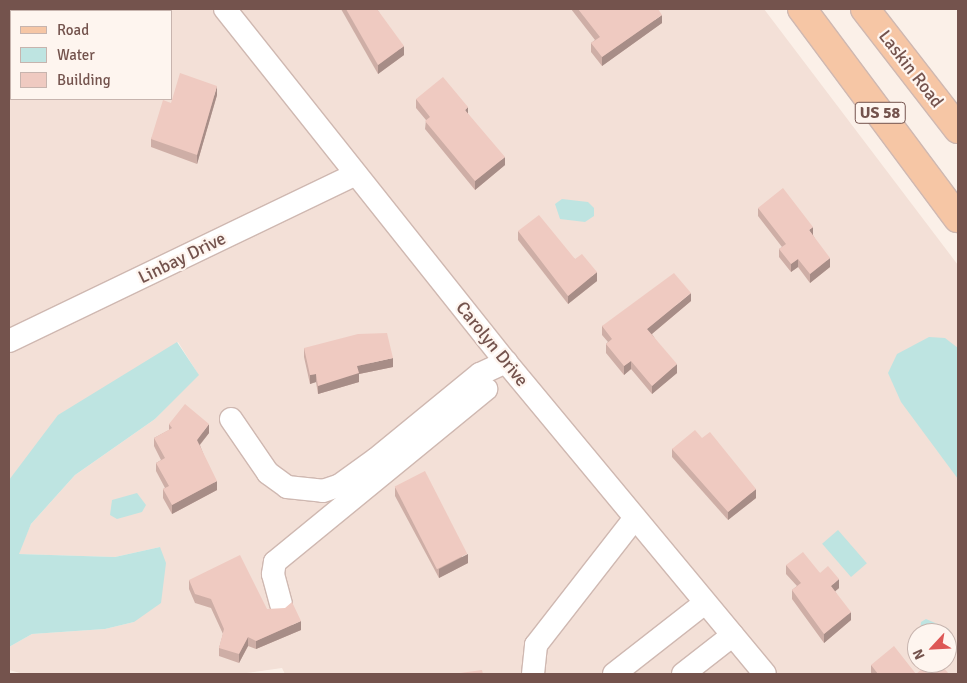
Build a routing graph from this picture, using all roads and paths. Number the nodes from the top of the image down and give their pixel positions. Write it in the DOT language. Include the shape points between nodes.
graph roads {
  1 [pos="225,9"];
  2 [pos="802,9"];
  3 [pos="864,9"];
  4 [pos="958,129"];
  5 [pos="356,174"];
  6 [pos="958,218"];
  7 [pos="9,341"];
  8 [pos="506,362"];
  9 [pos="231,419"];
  10 [pos="634,519"];
  11 [pos="706,603"];
  12 [pos="281,604"];
  13 [pos="733,635"];
  14 [pos="533,674"];
  15 [pos="614,674"];
  16 [pos="683,674"];
  17 [pos="765,674"];
  1 -- 5 [label="street, Carolyn Drive"];
  2 -- 6 [label="main road, US 58"];
  3 -- 4 [label="main road, Laskin Road / US 58"];
  5 -- 7 [label="street, Linbay Drive"];
  5 -- 8 [label="street, Carolyn Drive"];
  8 -- 9 [label="street" via="480,374 376,459 323,491 287,487 268,473"];
  8 -- 10 [label="street, Carolyn Drive"];
  8 -- 12 [label="street" via="488,387 275,562 273,574"];
  10 -- 11 [label="street, Carolyn Drive"];
  10 -- 14 [label="street" via="536,645"];
  11 -- 13 [label="street, Carolyn Drive"];
  11 -- 15 [label="street"];
  13 -- 16 [label="street"];
  13 -- 17 [label="street, Carolyn Drive"];
}
